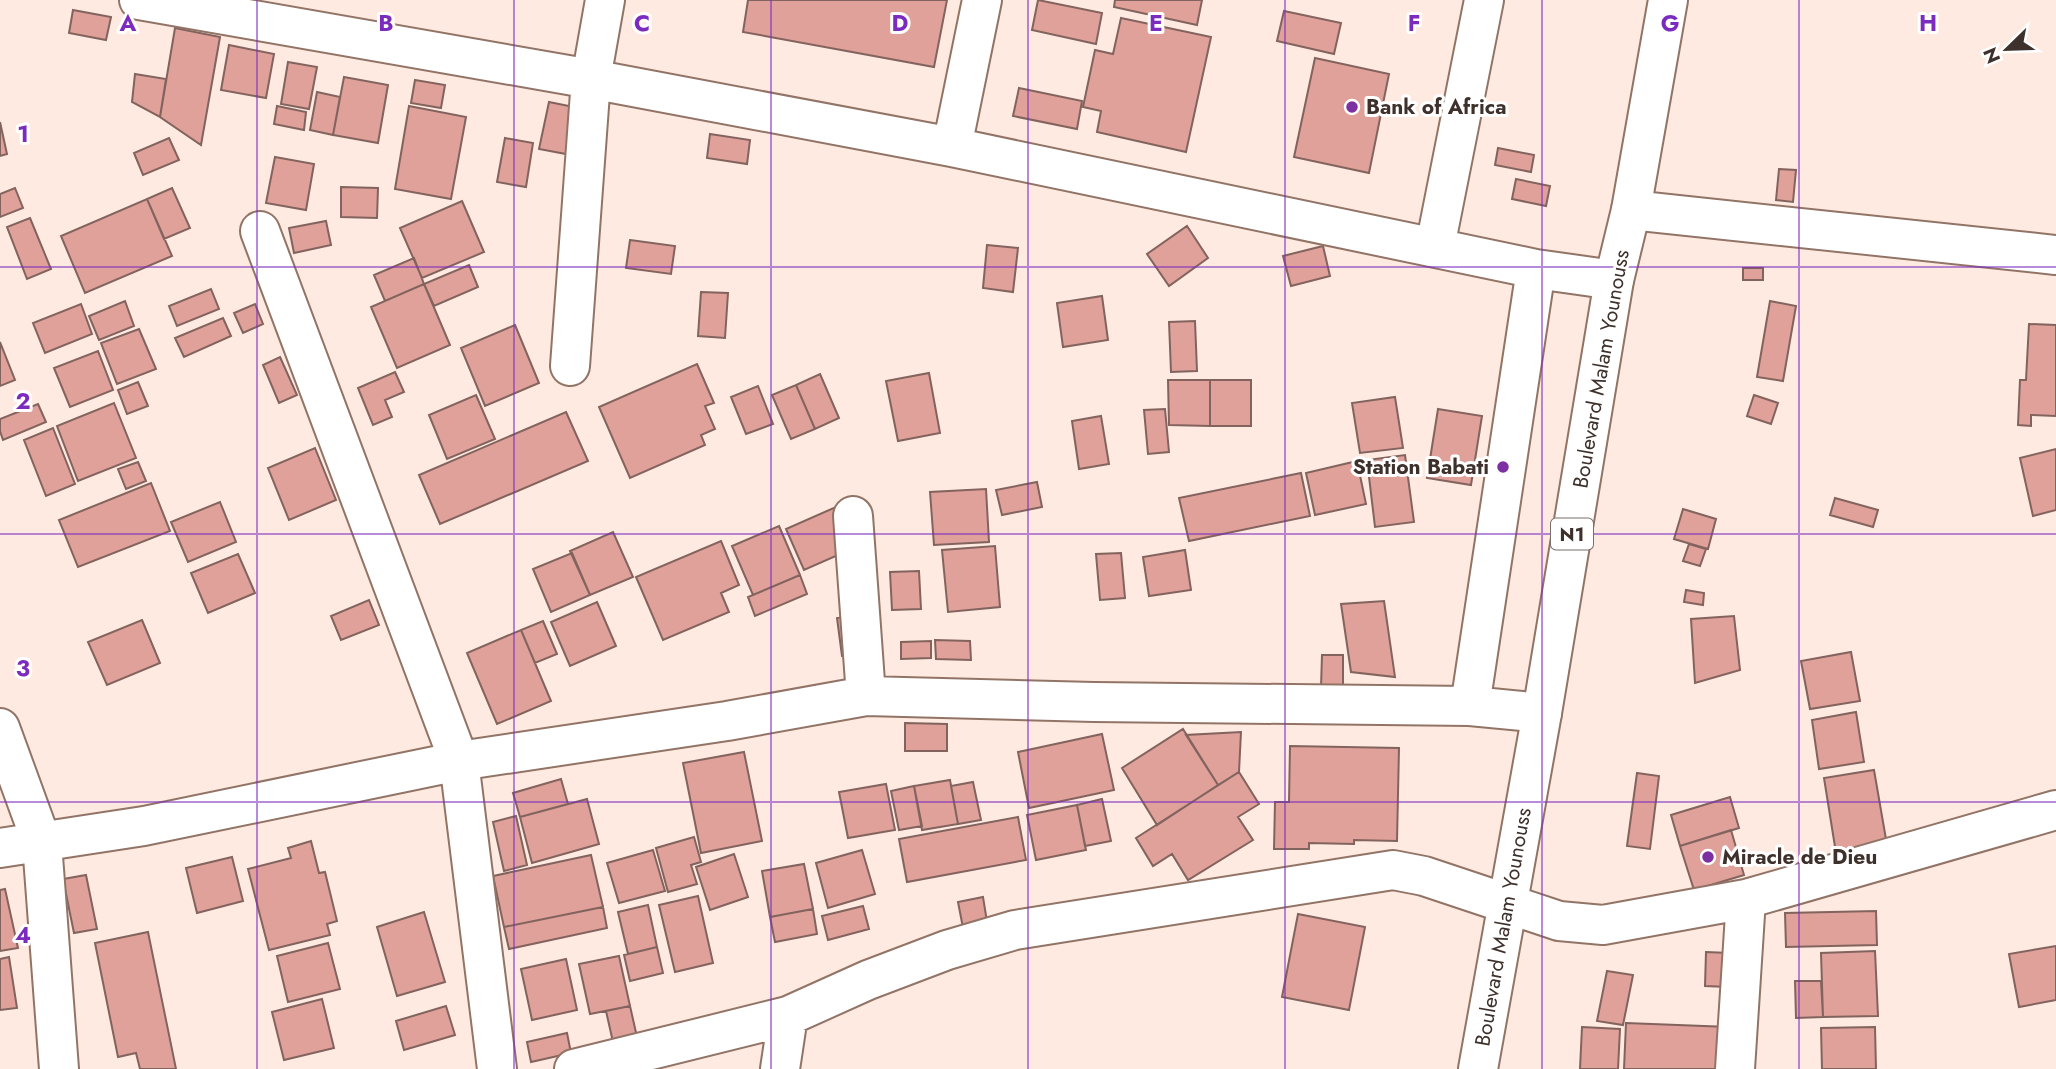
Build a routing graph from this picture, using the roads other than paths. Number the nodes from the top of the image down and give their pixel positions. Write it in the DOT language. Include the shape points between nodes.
graph roads {
  1 [pos="139,0"];
  2 [pos="605,0"];
  3 [pos="982,0"];
  4 [pos="1484,0"];
  5 [pos="1668,0"];
  6 [pos="260,10"];
  7 [pos="591,79"];
  8 [pos="952,147"];
  9 [pos="1631,209"];
  10 [pos="260,231"];
  11 [pos="1435,247"];
  12 [pos="2056,255"];
  13 [pos="1536,269"];
  14 [pos="1614,281"];
  15 [pos="570,366"];
  16 [pos="853,516"];
  17 [pos="866,696"];
  18 [pos="1470,706"];
  19 [pos="1542,713"];
  20 [pos="0,728"];
  21 [pos="459,761"];
  22 [pos="2056,810"];
  23 [pos="42,843"];
  24 [pos="0,848"];
  25 [pos="1746,899"];
  26 [pos="1507,905"];
  27 [pos="788,1016"];
  28 [pos="59,1069"];
  29 [pos="497,1069"];
  30 [pos="574,1069"];
  31 [pos="779,1069"];
  32 [pos="1478,1069"];
  33 [pos="1735,1069"];
  1 -- 6 [label="street"];
  2 -- 7 [label="street"];
  3 -- 8 [label="street"];
  4 -- 11 [label="street"];
  5 -- 9 [label="street, Boulevard Malam Younouss / N1"];
  6 -- 7 [label="street"];
  7 -- 8 [label="street"];
  7 -- 15 [label="street"];
  8 -- 11 [label="street"];
  9 -- 12 [label="street"];
  9 -- 14 [label="street, Boulevard Malam Younouss / N1"];
  10 -- 21 [label="street"];
  11 -- 13 [label="street"];
  13 -- 14 [label="street"];
  13 -- 18 [label="street"];
  14 -- 19 [label="street, Boulevard Malam Younouss / N1"];
  16 -- 17 [label="street"];
  17 -- 18 [label="street"];
  17 -- 21 [label="street" via="727,722"];
  18 -- 19 [label="street"];
  19 -- 26 [label="street, Boulevard Malam Younouss / N1"];
  20 -- 23 [label="street"];
  21 -- 23 [label="street"];
  21 -- 29 [label="street"];
  22 -- 25 [label="street"];
  23 -- 24 [label="street"];
  23 -- 28 [label="street"];
  25 -- 26 [label="street" via="1603,925 1559,921"];
  25 -- 33 [label="street"];
  26 -- 27 [label="street" via="1393,870 1344,877 1015,930 868,979"];
  26 -- 32 [label="street, Boulevard Malam Younouss / N1"];
  27 -- 30 [label="street"];
  27 -- 31 [label="street"];
}
